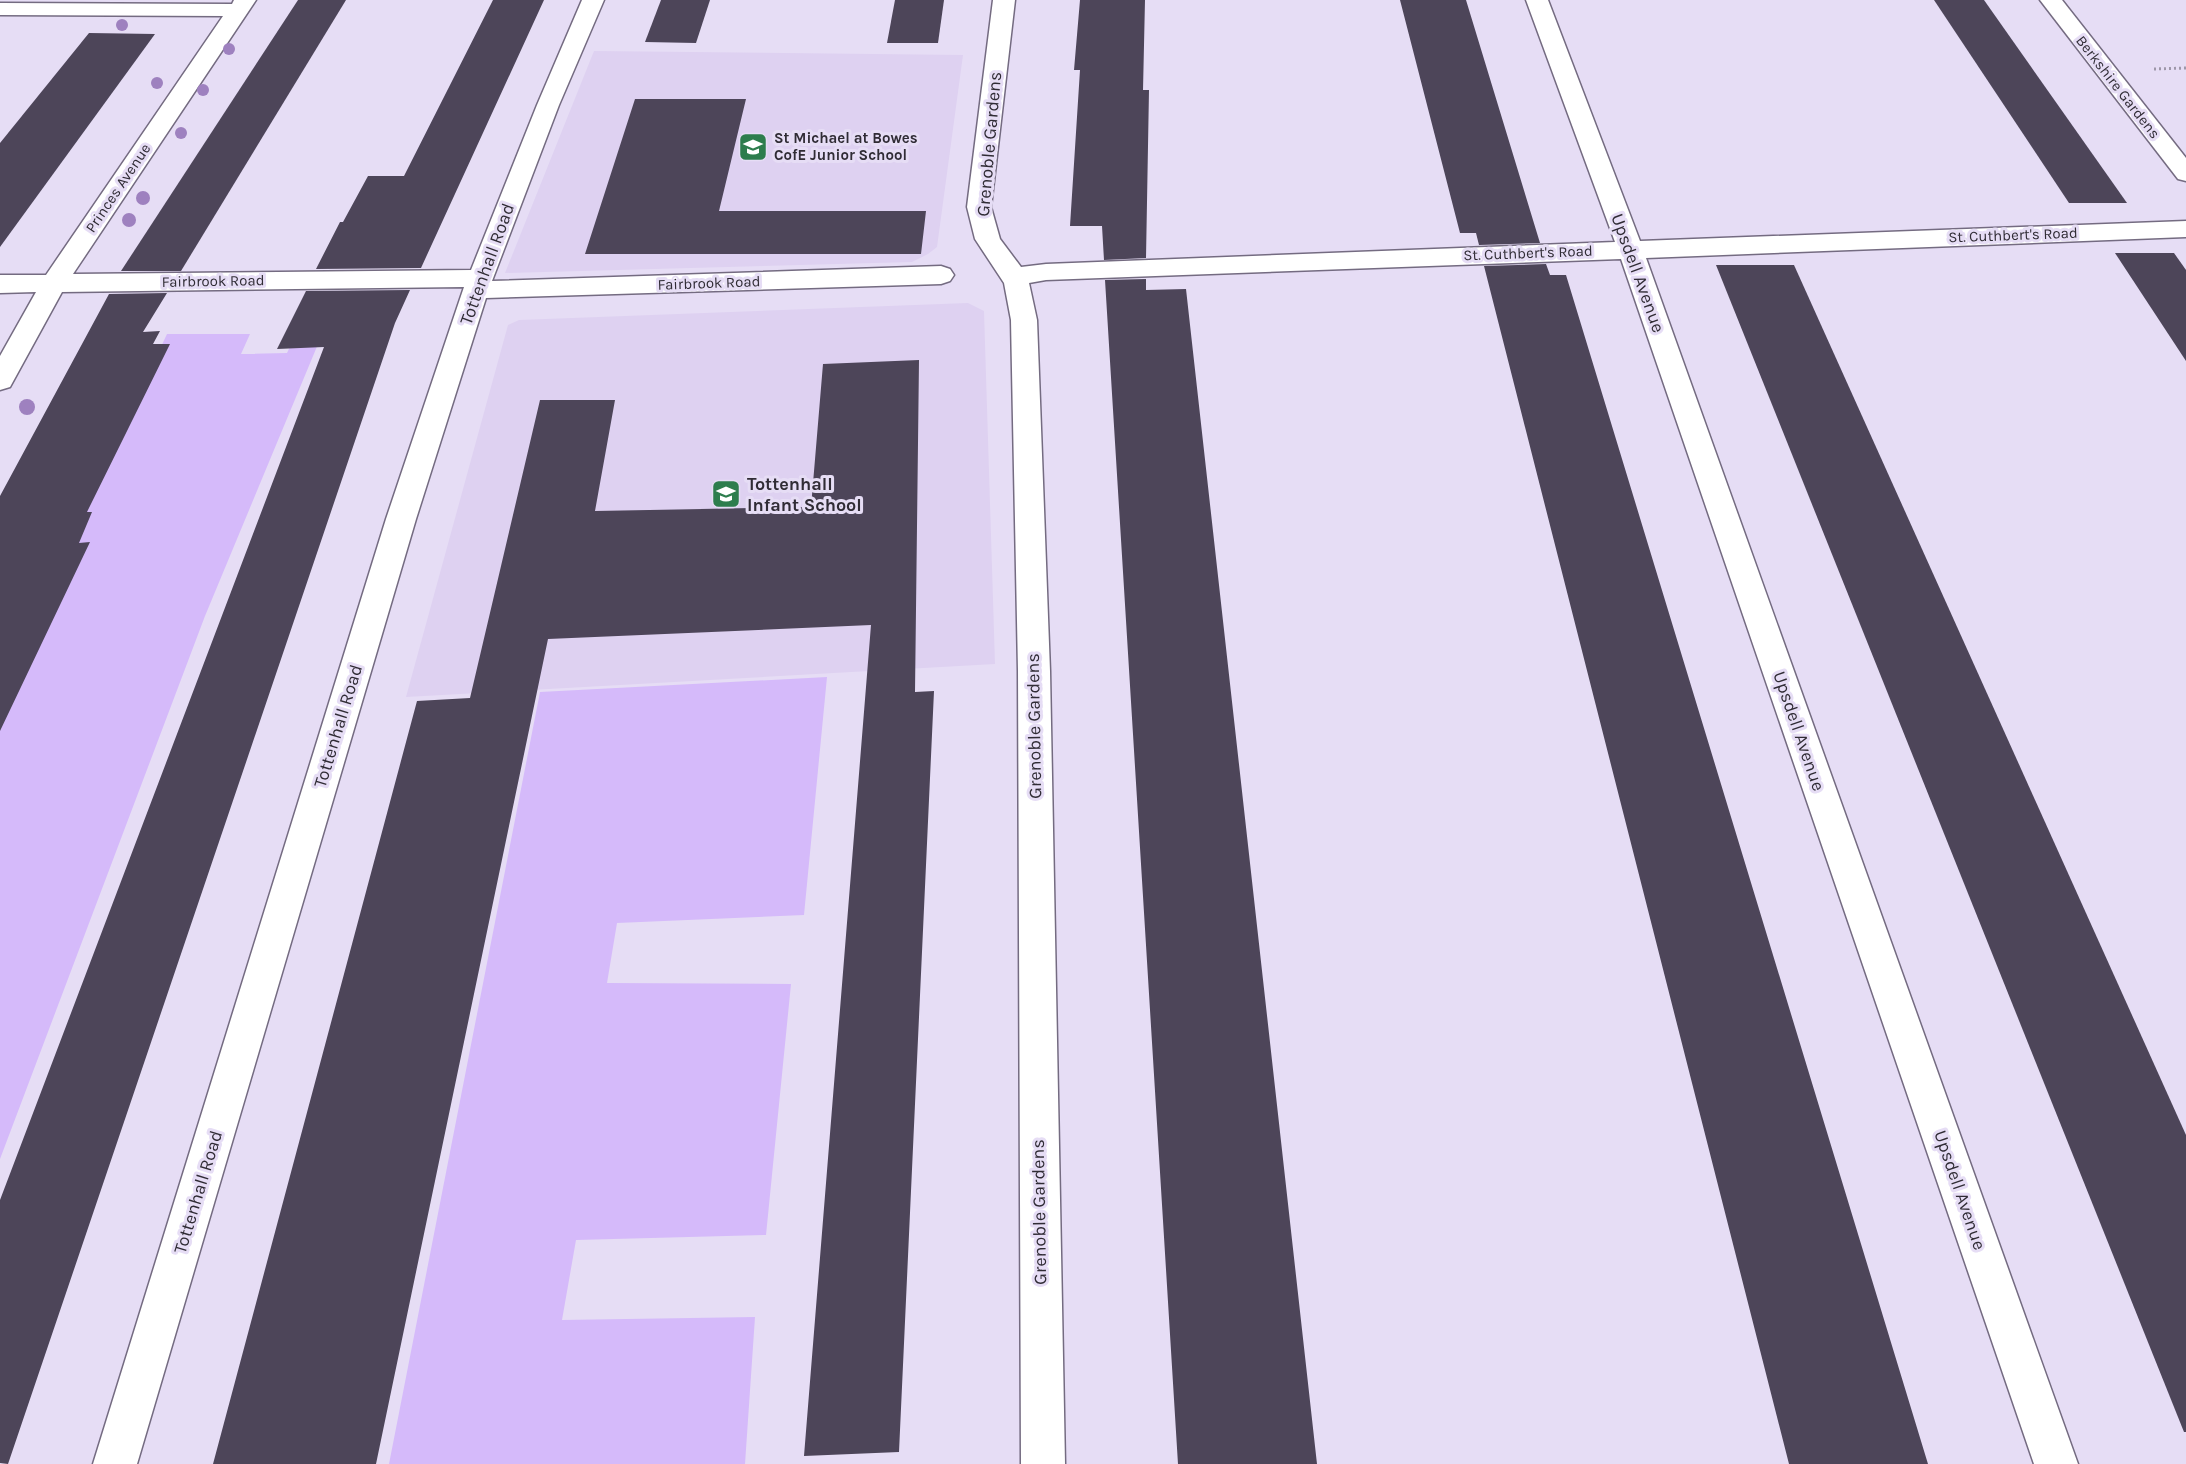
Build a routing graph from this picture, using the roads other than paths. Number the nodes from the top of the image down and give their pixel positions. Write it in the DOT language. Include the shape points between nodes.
graph roads {
  1 [pos="593,0"];
  2 [pos="1004,0"];
  3 [pos="1537,0"];
  4 [pos="2051,0"];
  5 [pos="241,5"];
  6 [pos="0,9"];
  7 [pos="2186,174"];
  8 [pos="2186,229"];
  9 [pos="1630,249"];
  10 [pos="941,275"];
  11 [pos="1014,277"];
  12 [pos="54,283"];
  13 [pos="0,284"];
  14 [pos="478,284"];
  15 [pos="0,380"];
  16 [pos="115,1464"];
  17 [pos="1043,1464"];
  18 [pos="2056,1464"];
  1 -- 14 [label="street, Tottenhall Road"];
  2 -- 11 [label="street, Grenoble Gardens" via="979,207 981,226"];
  3 -- 9 [label="street, Upsdell Avenue"];
  4 -- 7 [label="street, Berkshire Gardens"];
  5 -- 6 [label="street"];
  5 -- 12 [label="street, Princes Avenue"];
  8 -- 9 [label="street, St. Cuthbert's Road"];
  9 -- 11 [label="street, St. Cuthbert's Road" via="1046,272"];
  9 -- 18 [label="street, Upsdell Avenue"];
  10 -- 14 [label="street, Fairbrook Road"];
  11 -- 17 [label="street, Grenoble Gardens" via="1024,320 1034,671"];
  12 -- 13 [label="street, Fairbrook Road"];
  12 -- 14 [label="street, Fairbrook Road"];
  12 -- 15 [label="street, Princes Avenue"];
  14 -- 16 [label="street, Tottenhall Road" via="401,519"];
}
